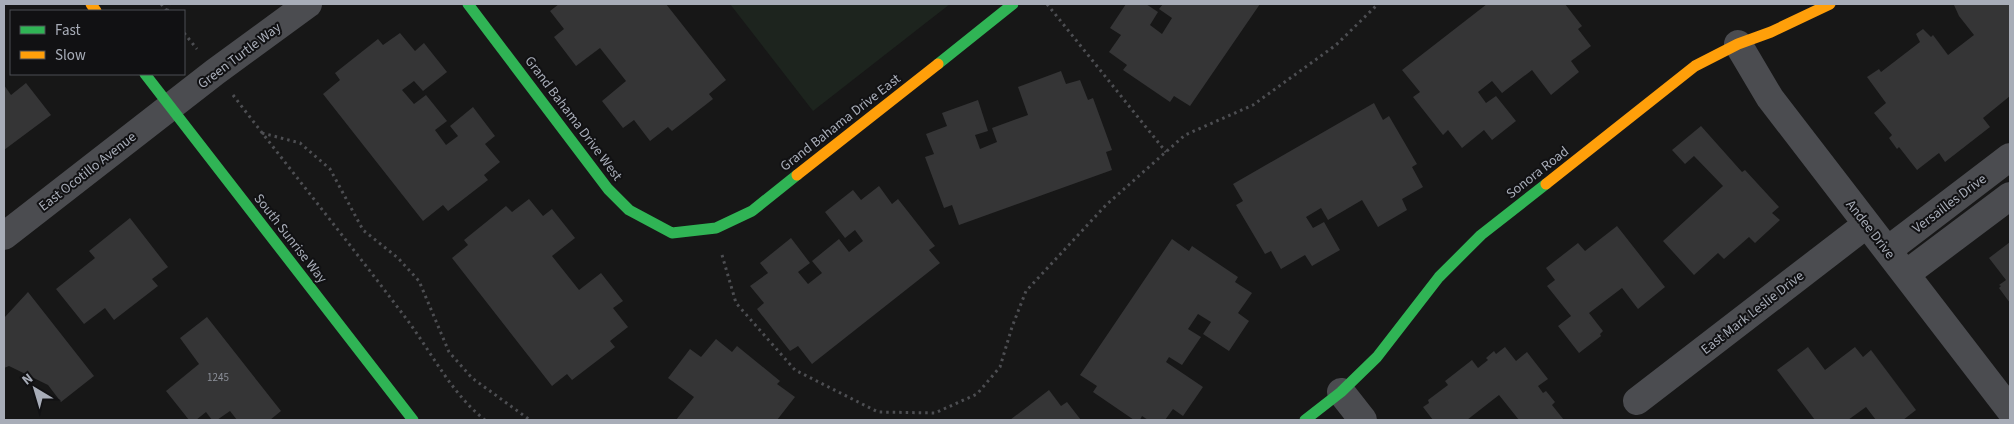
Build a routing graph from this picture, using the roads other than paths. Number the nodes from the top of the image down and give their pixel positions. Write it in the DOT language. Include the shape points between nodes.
graph roads {
  1 [pos="308,4"];
  2 [pos="468,4"];
  3 [pos="1013,4"];
  4 [pos="1830,4"];
  5 [pos="1738,44"];
  6 [pos="146,75"];
  7 [pos="170,107"];
  8 [pos="2010,157"];
  9 [pos="2010,196"];
  10 [pos="1867,224"];
  11 [pos="672,233"];
  12 [pos="4,236"];
  13 [pos="1888,250"];
  14 [pos="1906,274"];
  15 [pos="1342,392"];
  16 [pos="1637,401"];
  17 [pos="2010,410"];
  18 [pos="414,420"];
  19 [pos="1305,420"];
  20 [pos="1363,420"];
  1 -- 7 [label="street, Green Turtle Way"];
  2 -- 11 [label="street, Grand Bahama Drive West" via="608,189 629,210"];
  3 -- 11 [label="street, Grand Bahama Drive East" via="752,211 716,228"];
  4 -- 5 [label="street, Sonora Road"];
  5 -- 10 [label="street, Andee Drive" via="1770,98"];
  5 -- 15 [label="street, Sonora Road" via="1695,66 1481,235 1439,277 1377,357"];
  6 -- 7 [label="street, South Sunrise Way"];
  7 -- 12 [label="street, East Ocotillo Avenue"];
  7 -- 18 [label="street, South Sunrise Way"];
  8 -- 13 [label="street, Versailles Drive"];
  9 -- 14 [label="street"];
  10 -- 13 [label="street, Andee Drive"];
  10 -- 16 [label="street, East Mark Leslie Drive"];
  13 -- 14 [label="street, Andee Drive"];
  14 -- 17 [label="street, Andee Drive"];
  15 -- 19 [label="street, Sonora Road"];
  15 -- 20 [label="street"];
}
